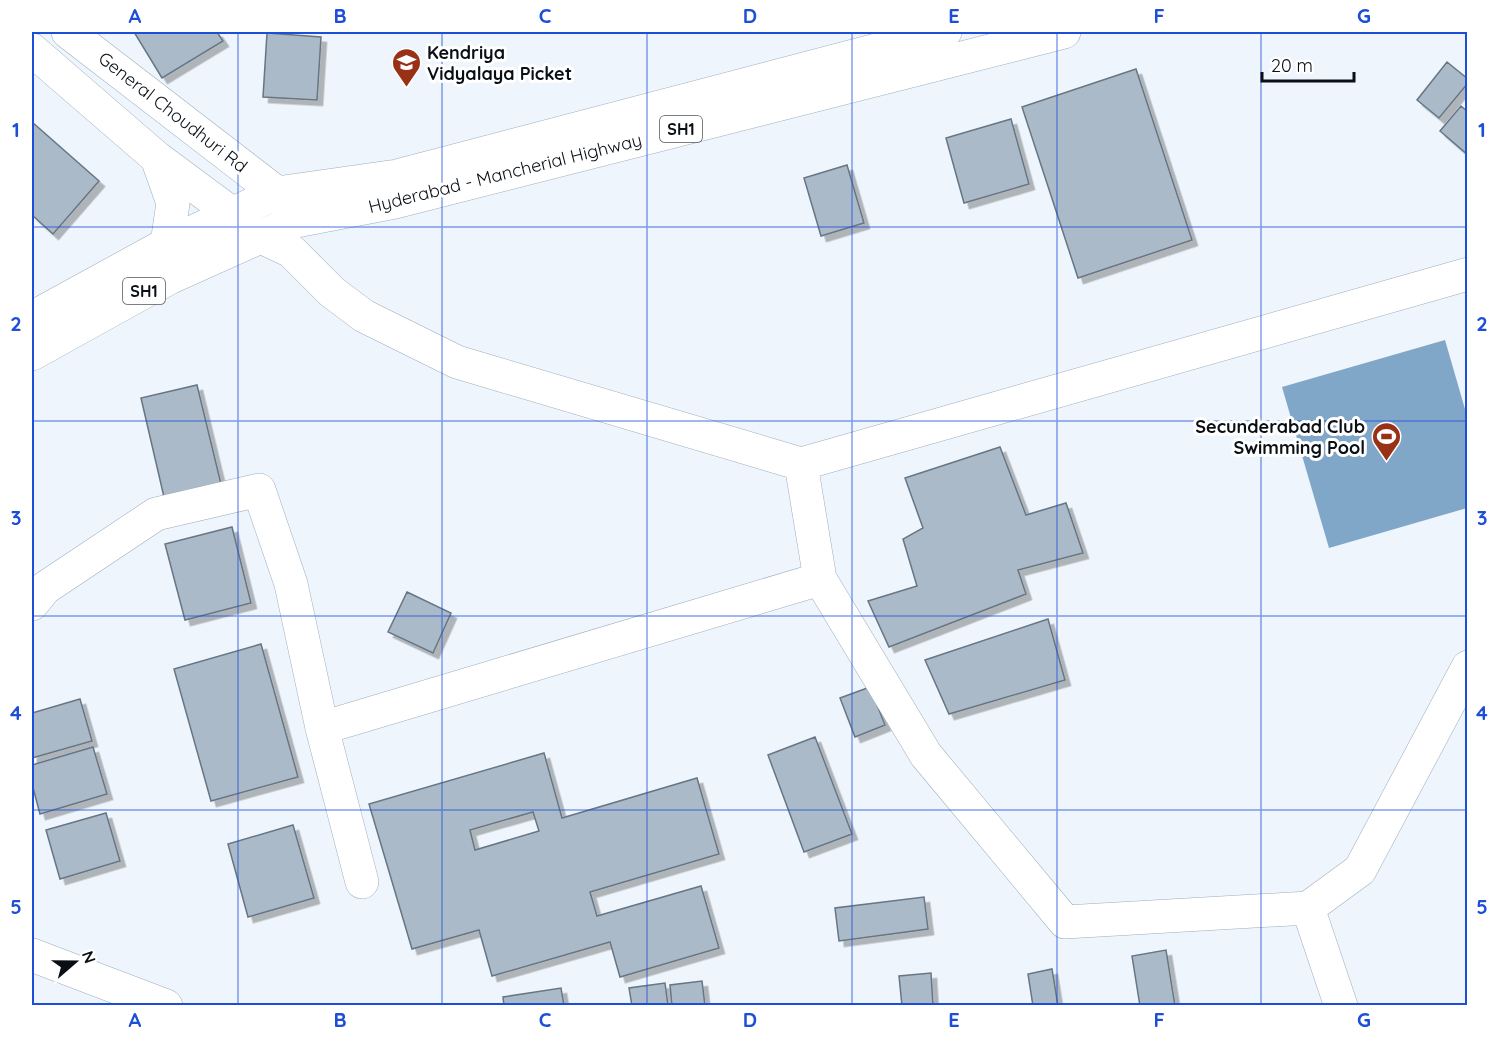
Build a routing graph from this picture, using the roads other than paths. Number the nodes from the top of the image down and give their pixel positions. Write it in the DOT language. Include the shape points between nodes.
graph roads {
  1 [pos="68,32"];
  2 [pos="945,32"];
  3 [pos="1064,32"];
  4 [pos="32,50"];
  5 [pos="157,158"];
  6 [pos="277,193"];
  7 [pos="233,213"];
  8 [pos="294,236"];
  9 [pos="261,237"];
  10 [pos="167,244"];
  11 [pos="1467,274"];
  12 [pos="32,318"];
  13 [pos="32,354"];
  14 [pos="801,464"];
  15 [pos="820,579"];
  16 [pos="32,604"];
  17 [pos="1467,667"];
  18 [pos="322,728"];
  19 [pos="362,882"];
  20 [pos="1308,908"];
  21 [pos="32,955"];
  22 [pos="148,1003"];
  23 [pos="1341,1005"];
  1 -- 6 [label="main road, General Choudhuri Rd"];
  2 -- 6 [label="main road, Hyderabad - Mancherial Highway / SH1" via="397,176"];
  3 -- 8 [label="main road, Hyderabad - Mancherial Highway / SH1" via="406,199"];
  4 -- 5 [label="main road"];
  5 -- 7 [label="main road"];
  5 -- 10 [label="main road" via="173,203"];
  6 -- 7 [label="main road, Hyderabad - Mancherial Highway / SH1"];
  6 -- 8 [label="main road, General Choudhuri Rd"];
  7 -- 9 [label="main road"];
  7 -- 10 [label="main road, SH1"];
  8 -- 9 [label="main road, Hyderabad - Mancherial Highway / SH1"];
  8 -- 14 [label="main road, General Choudhuri Rd" via="332,292 364,316 457,362"];
  9 -- 13 [label="main road, SH1" via="169,278"];
  10 -- 12 [label="main road, SH1"];
  11 -- 14 [label="main road"];
  14 -- 15 [label="main road"];
  15 -- 18 [label="main road"];
  15 -- 20 [label="main road" via="926,755 1065,922"];
  16 -- 18 [label="main road" via="45,588 156,514 259,489 291,584"];
  17 -- 20 [label="main road" via="1360,870"];
  18 -- 19 [label="main road"];
  20 -- 23 [label="main road"];
  21 -- 22 [label="main road"];
}
